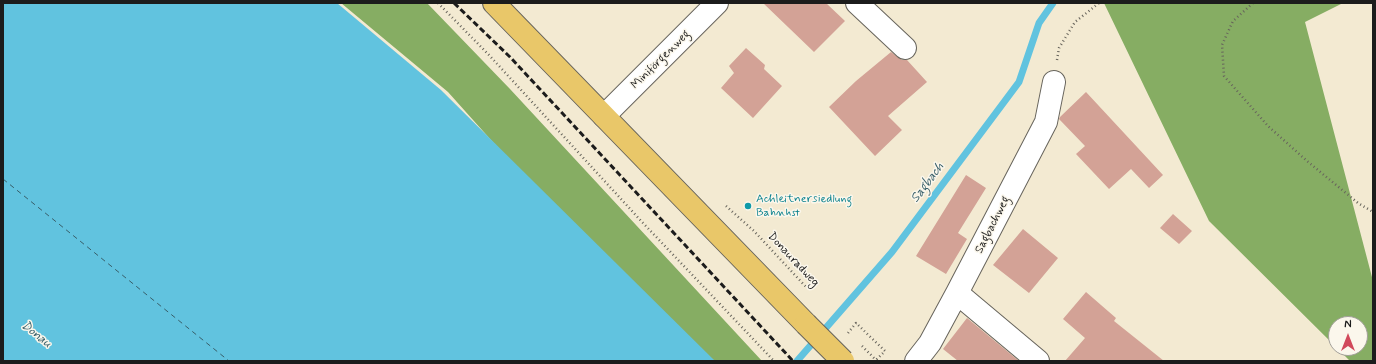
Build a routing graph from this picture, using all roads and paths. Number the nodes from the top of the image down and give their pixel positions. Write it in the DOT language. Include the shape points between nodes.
graph roads {
  1 [pos="438,3"];
  2 [pos="494,3"];
  3 [pos="717,3"];
  4 [pos="857,3"];
  5 [pos="1099,3"];
  6 [pos="1253,3"];
  7 [pos="905,48"];
  8 [pos="1054,82"];
  9 [pos="604,116"];
  10 [pos="726,205"];
  11 [pos="1373,212"];
  12 [pos="807,289"];
  13 [pos="958,293"];
  14 [pos="856,323"];
  15 [pos="861,344"];
  16 [pos="877,360"];
  17 [pos="774,361"];
  18 [pos="843,361"];
  19 [pos="916,361"];
  20 [pos="1038,361"];
  1 -- 17 [label="path"];
  2 -- 9 [label="main road"];
  3 -- 9 [label="street, Miniförgenweg"];
  4 -- 7 [label="street"];
  5 -- 8 [label="path" via="1075,22 1059,48"];
  6 -- 11 [label="path" via="1233,21 1222,45 1224,76 1268,126 1306,161"];
  8 -- 13 [label="street, Sagbachweg" via="1046,122"];
  9 -- 18 [label="main road, bridge"];
  10 -- 12 [label="path, Donauradweg" via="754,231"];
  13 -- 19 [label="street, Sagbachweg" via="930,343"];
  13 -- 20 [label="street"];
  14 -- 16 [label="path" via="885,351"];
  15 -- 16 [label="path"];
}
